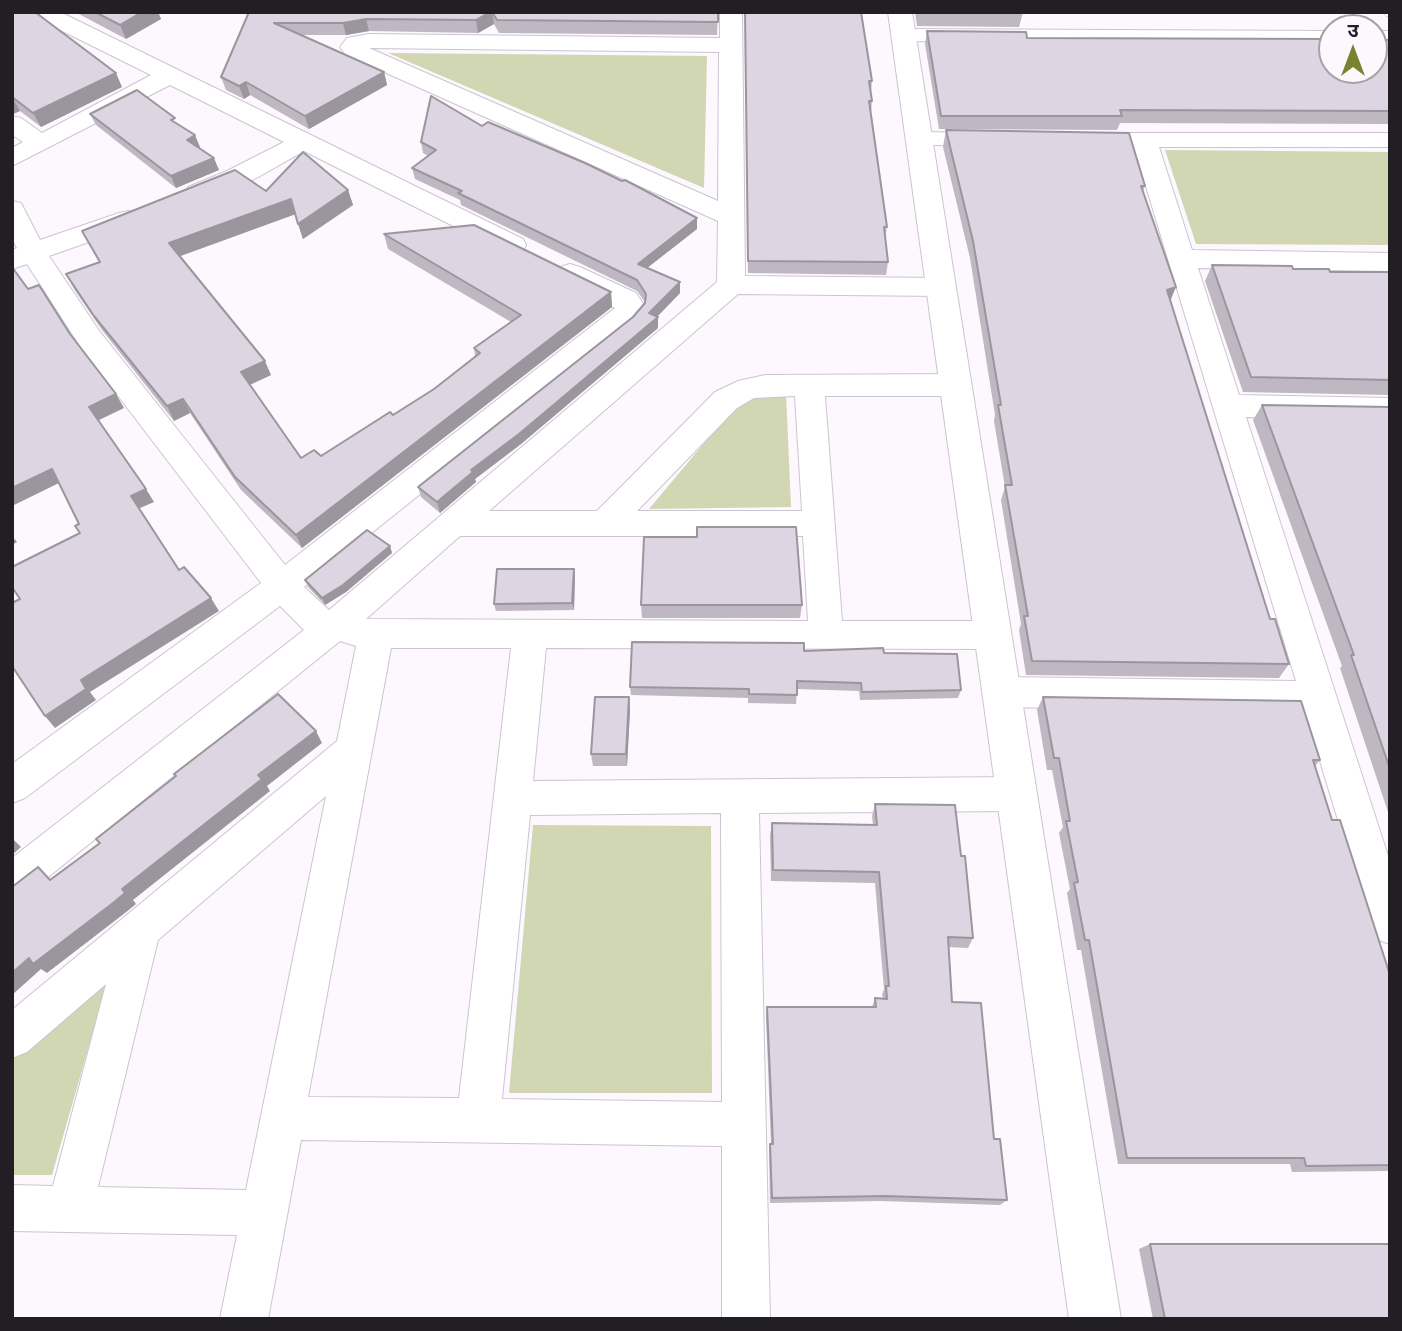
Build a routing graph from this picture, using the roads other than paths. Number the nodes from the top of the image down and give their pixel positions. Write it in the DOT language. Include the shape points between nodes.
graph roads {
  1 [pos="42,12"];
  2 [pos="731,12"];
  3 [pos="78,20"];
  4 [pos="902,24"];
  5 [pos="1318,38"];
  6 [pos="731,46"];
  7 [pos="170,75"];
  8 [pos="12,123"];
  9 [pos="919,139"];
  10 [pos="1012,140"];
  11 [pos="1104,140"];
  12 [pos="1144,140"];
  13 [pos="1390,140"];
  14 [pos="303,142"];
  15 [pos="40,143"];
  16 [pos="12,158"];
  17 [pos="174,203"];
  18 [pos="12,209"];
  19 [pos="149,212"];
  20 [pos="731,217"];
  21 [pos="22,256"];
  22 [pos="1181,259"];
  23 [pos="1390,261"];
  24 [pos="731,285"];
  25 [pos="941,287"];
  26 [pos="955,385"];
  27 [pos="809,387"];
  28 [pos="1227,407"];
  29 [pos="1390,409"];
  30 [pos="818,523"];
  31 [pos="453,524"];
  32 [pos="604,524"];
  33 [pos="282,586"];
  34 [pos="334,626"];
  35 [pos="530,633"];
  36 [pos="376,634"];
  37 [pos="826,635"];
  38 [pos="993,635"];
  39 [pos="1002,692"];
  40 [pos="1318,697"];
  41 [pos="351,752"];
  42 [pos="12,786"];
  43 [pos="1017,794"];
  44 [pos="740,796"];
  45 [pos="513,798"];
  46 [pos="12,882"];
  47 [pos="1390,925"];
  48 [pos="140,930"];
  49 [pos="12,1037"];
  50 [pos="282,1118"];
  51 [pos="478,1120"];
  52 [pos="743,1124"];
  53 [pos="12,1208"];
  54 [pos="70,1209"];
  55 [pos="264,1213"];
  56 [pos="244,1319"];
  57 [pos="746,1319"];
  58 [pos="1095,1319"];
  1 -- 3 [label="street"];
  2 -- 6 [label="street"];
  3 -- 7 [label="street"];
  4 -- 5 [label="street"];
  4 -- 9 [label="street"];
  6 -- 20 [label="street"];
  6 -- 20 [label="street" via="369,41 352,47"];
  7 -- 14 [label="street"];
  7 -- 15 [label="street"];
  8 -- 15 [label="street"];
  9 -- 10 [label="street"];
  9 -- 25 [label="street"];
  11 -- 12 [label="street"];
  12 -- 13 [label="street"];
  12 -- 22 [label="street"];
  14 -- 17 [label="street"];
  14 -- 33 [label="street" via="630,305 629,312"];
  15 -- 16 [label="street"];
  18 -- 21 [label="street"];
  19 -- 21 [label="street"];
  20 -- 24 [label="street"];
  21 -- 33 [label="street"];
  22 -- 23 [label="street"];
  22 -- 28 [label="street"];
  24 -- 25 [label="street"];
  24 -- 31 [label="street"];
  25 -- 26 [label="street"];
  26 -- 27 [label="street"];
  26 -- 38 [label="street"];
  27 -- 30 [label="street"];
  27 -- 32 [label="street" via="748,388 726,400"];
  28 -- 29 [label="street"];
  28 -- 40 [label="street"];
  30 -- 32 [label="street"];
  30 -- 37 [label="street"];
  31 -- 32 [label="street"];
  31 -- 34 [label="street"];
  33 -- 34 [label="street" via="314,620"];
  33 -- 42 [label="street"];
  34 -- 36 [label="street"];
  34 -- 46 [label="street"];
  35 -- 36 [label="street"];
  35 -- 37 [label="street"];
  35 -- 45 [label="street"];
  36 -- 41 [label="street"];
  37 -- 38 [label="street"];
  38 -- 39 [label="street"];
  39 -- 40 [label="street"];
  39 -- 43 [label="street"];
  40 -- 47 [label="street"];
  41 -- 48 [label="street"];
  41 -- 50 [label="street"];
  43 -- 44 [label="street"];
  43 -- 58 [label="street"];
  44 -- 45 [label="street"];
  44 -- 52 [label="street"];
  45 -- 51 [label="street"];
  48 -- 49 [label="street"];
  48 -- 54 [label="street"];
  50 -- 51 [label="street"];
  50 -- 55 [label="street"];
  51 -- 52 [label="street"];
  52 -- 57 [label="street"];
  53 -- 54 [label="street"];
  54 -- 55 [label="street"];
  55 -- 56 [label="street"];
}
